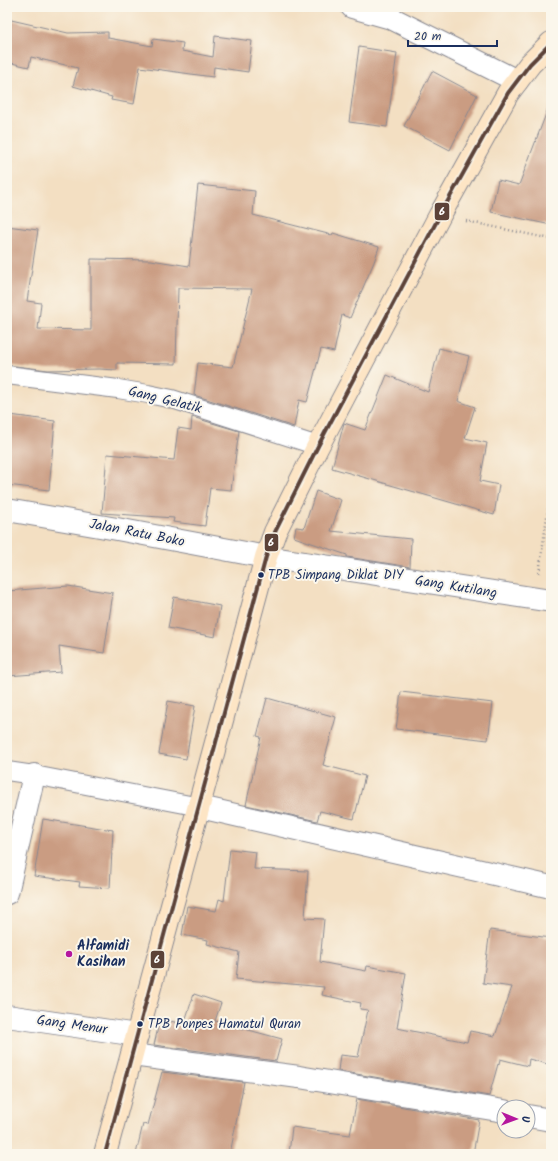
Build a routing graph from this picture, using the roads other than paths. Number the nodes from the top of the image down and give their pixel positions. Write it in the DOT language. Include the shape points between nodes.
graph roads {
  1 [pos="352,7"];
  2 [pos="551,43"];
  3 [pos="517,81"];
  4 [pos="7,375"];
  5 [pos="318,446"];
  6 [pos="7,510"];
  7 [pos="266,557"];
  8 [pos="543,600"];
  9 [pos="7,771"];
  10 [pos="34,775"];
  11 [pos="200,807"];
  12 [pos="551,887"];
  13 [pos="7,893"];
  14 [pos="7,1016"];
  15 [pos="137,1035"];
  16 [pos="132,1055"];
  17 [pos="496,1111"];
  18 [pos="536,1117"];
  19 [pos="551,1120"];
  20 [pos="105,1154"];
  1 -- 3 [label="street" via="391,18"];
  2 -- 3 [label="main road"];
  3 -- 5 [label="main road" via="440,215"];
  4 -- 5 [label="lane, Gang Gelatik" via="172,399"];
  5 -- 7 [label="main road" via="275,532"];
  6 -- 7 [label="street, Jalan Ratu Boko"];
  7 -- 8 [label="street, Gang Kutilang"];
  7 -- 11 [label="main road"];
  9 -- 10 [label="lane"];
  10 -- 11 [label="lane"];
  10 -- 13 [label="street"];
  11 -- 12 [label="street"];
  11 -- 15 [label="main road"];
  14 -- 15 [label="street, Gang Menur"];
  15 -- 16 [label="main road"];
  16 -- 17 [label="street" via="299,1076"];
  16 -- 20 [label="main road"];
  18 -- 19 [label="street"];
}
